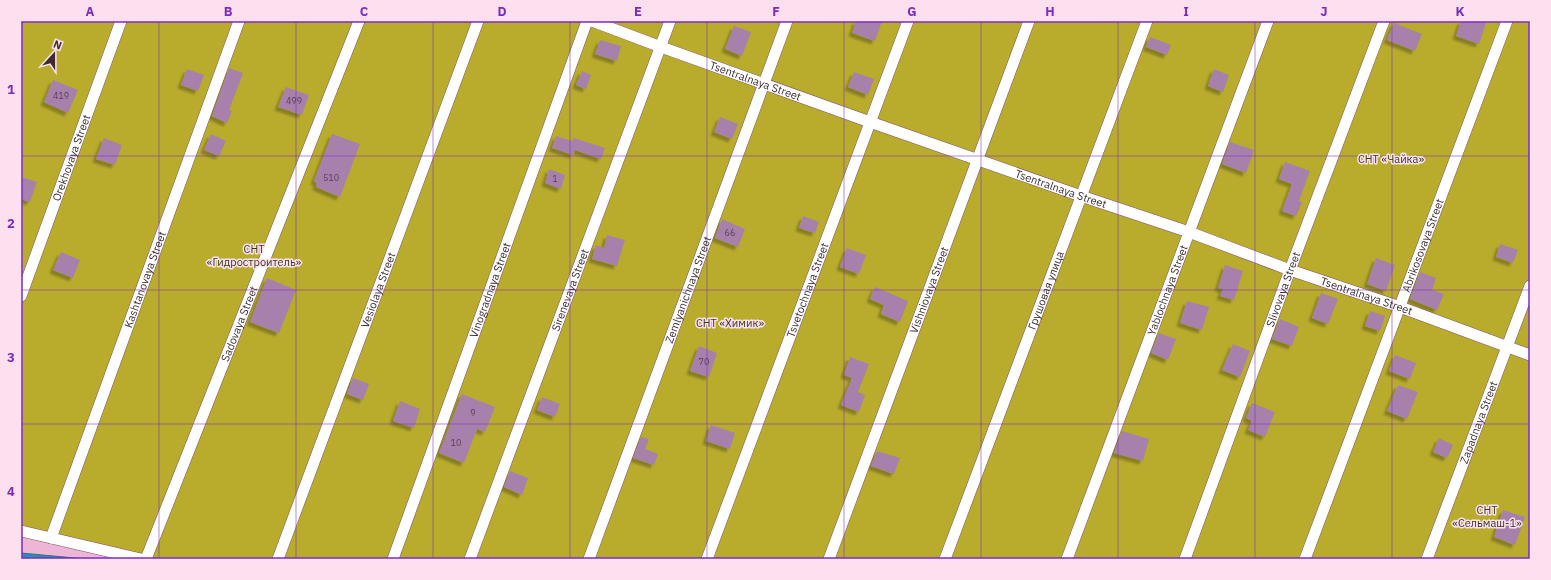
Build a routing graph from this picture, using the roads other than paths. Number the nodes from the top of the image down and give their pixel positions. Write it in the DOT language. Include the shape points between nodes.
graph roads {
  1 [pos="121,21"];
  2 [pos="239,21"];
  3 [pos="359,21"];
  4 [pos="478,21"];
  5 [pos="587,21"];
  6 [pos="592,21"];
  7 [pos="670,21"];
  8 [pos="788,21"];
  9 [pos="908,21"];
  10 [pos="1029,21"];
  11 [pos="1147,21"];
  12 [pos="1268,21"];
  13 [pos="1384,21"];
  14 [pos="1507,21"];
  15 [pos="661,47"];
  16 [pos="764,84"];
  17 [pos="870,122"];
  18 [pos="978,159"];
  19 [pos="1081,196"];
  20 [pos="1189,232"];
  21 [pos="1290,270"];
  22 [pos="1530,286"];
  23 [pos="21,296"];
  24 [pos="1400,307"];
  25 [pos="1507,346"];
  26 [pos="1530,355"];
  27 [pos="21,531"];
  28 [pos="51,538"];
  29 [pos="141,559"];
  30 [pos="146,559"];
  31 [pos="278,559"];
  32 [pos="393,559"];
  33 [pos="470,559"];
  34 [pos="589,559"];
  35 [pos="707,559"];
  36 [pos="829,559"];
  37 [pos="945,559"];
  38 [pos="1067,559"];
  39 [pos="1185,559"];
  40 [pos="1305,559"];
  41 [pos="1427,559"];
  1 -- 23 [label="street, Orekhovaya Street"];
  2 -- 28 [label="street, Kashtanovaya Street"];
  3 -- 30 [label="street, Sadovaya Street"];
  4 -- 31 [label="street, Vesiolaya Street"];
  5 -- 32 [label="street, Vinogradnaya Street"];
  6 -- 15 [label="street, Tsentralnaya Street"];
  7 -- 15 [label="street, Sirenevaya Street"];
  8 -- 16 [label="street, Zemlyanichnaya Street"];
  9 -- 17 [label="street, Tsvetochnaya Street"];
  10 -- 18 [label="street, Vishniovaya Street"];
  11 -- 19 [label="street, Грушовая улица"];
  12 -- 20 [label="street, Yablochnaya Street"];
  13 -- 21 [label="street, Slivovaya Street"];
  14 -- 24 [label="street, Abrikosovaya Street"];
  15 -- 16 [label="street, Tsentralnaya Street"];
  15 -- 33 [label="street, Sirenevaya Street"];
  16 -- 17 [label="street, Tsentralnaya Street"];
  16 -- 34 [label="street, Zemlyanichnaya Street"];
  17 -- 18 [label="street, Tsentralnaya Street"];
  17 -- 35 [label="street, Tsvetochnaya Street"];
  18 -- 19 [label="street, Tsentralnaya Street"];
  18 -- 36 [label="street, Vishniovaya Street"];
  19 -- 20 [label="street, Tsentralnaya Street"];
  19 -- 37 [label="street, Грушовая улица"];
  20 -- 21 [label="street, Tsentralnaya Street"];
  20 -- 38 [label="street, Yablochnaya Street"];
  21 -- 24 [label="street, Tsentralnaya Street"];
  21 -- 39 [label="street, Slivovaya Street"];
  22 -- 25 [label="street, Zapadnaya Street"];
  24 -- 25 [label="street, Tsentralnaya Street"];
  24 -- 40 [label="street, Abrikosovaya Street"];
  25 -- 26 [label="street, Tsentralnaya Street"];
  25 -- 41 [label="street, Zapadnaya Street"];
  27 -- 28 [label="street"];
  28 -- 29 [label="street"];
}
